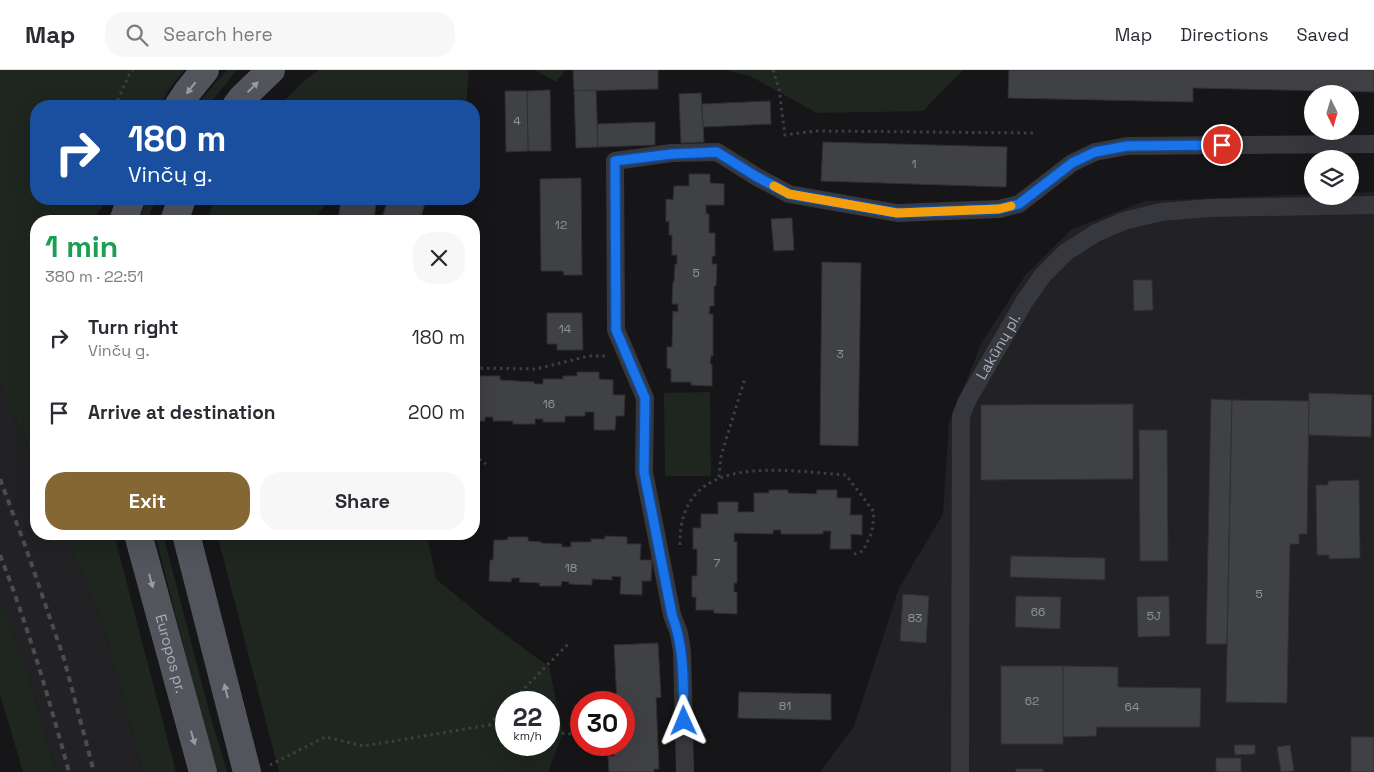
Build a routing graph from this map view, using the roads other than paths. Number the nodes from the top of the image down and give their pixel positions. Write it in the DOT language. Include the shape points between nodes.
graph roads {
  1 [pos="205,70"];
  2 [pos="271,70"];
  3 [pos="182,100"];
  4 [pos="240,100"];
  5 [pos="1374,144"];
  6 [pos="1374,205"];
  7 [pos="140,540"];
  8 [pos="188,540"];
  9 [pos="259,768"];
  10 [pos="203,772"];
  11 [pos="685,772"];
  12 [pos="960,772"];
  1 -- 3 [label="main road, one-way"];
  4 -- 2 [label="main road, one-way"];
  5 -- 11 [label="street" via="1127,146 1095,152 1072,163 1019,204 999,209 897,213 789,194 717,152 615,161 616,330 645,398 644,472 682,652"];
  6 -- 12 [label="street, Lakūnų pl." via="1161,212 1124,221 1096,233 1066,252 1043,275 961,416"];
  7 -- 10 [label="main road, Europos pr., one-way"];
  9 -- 8 [label="main road, one-way"];
}
